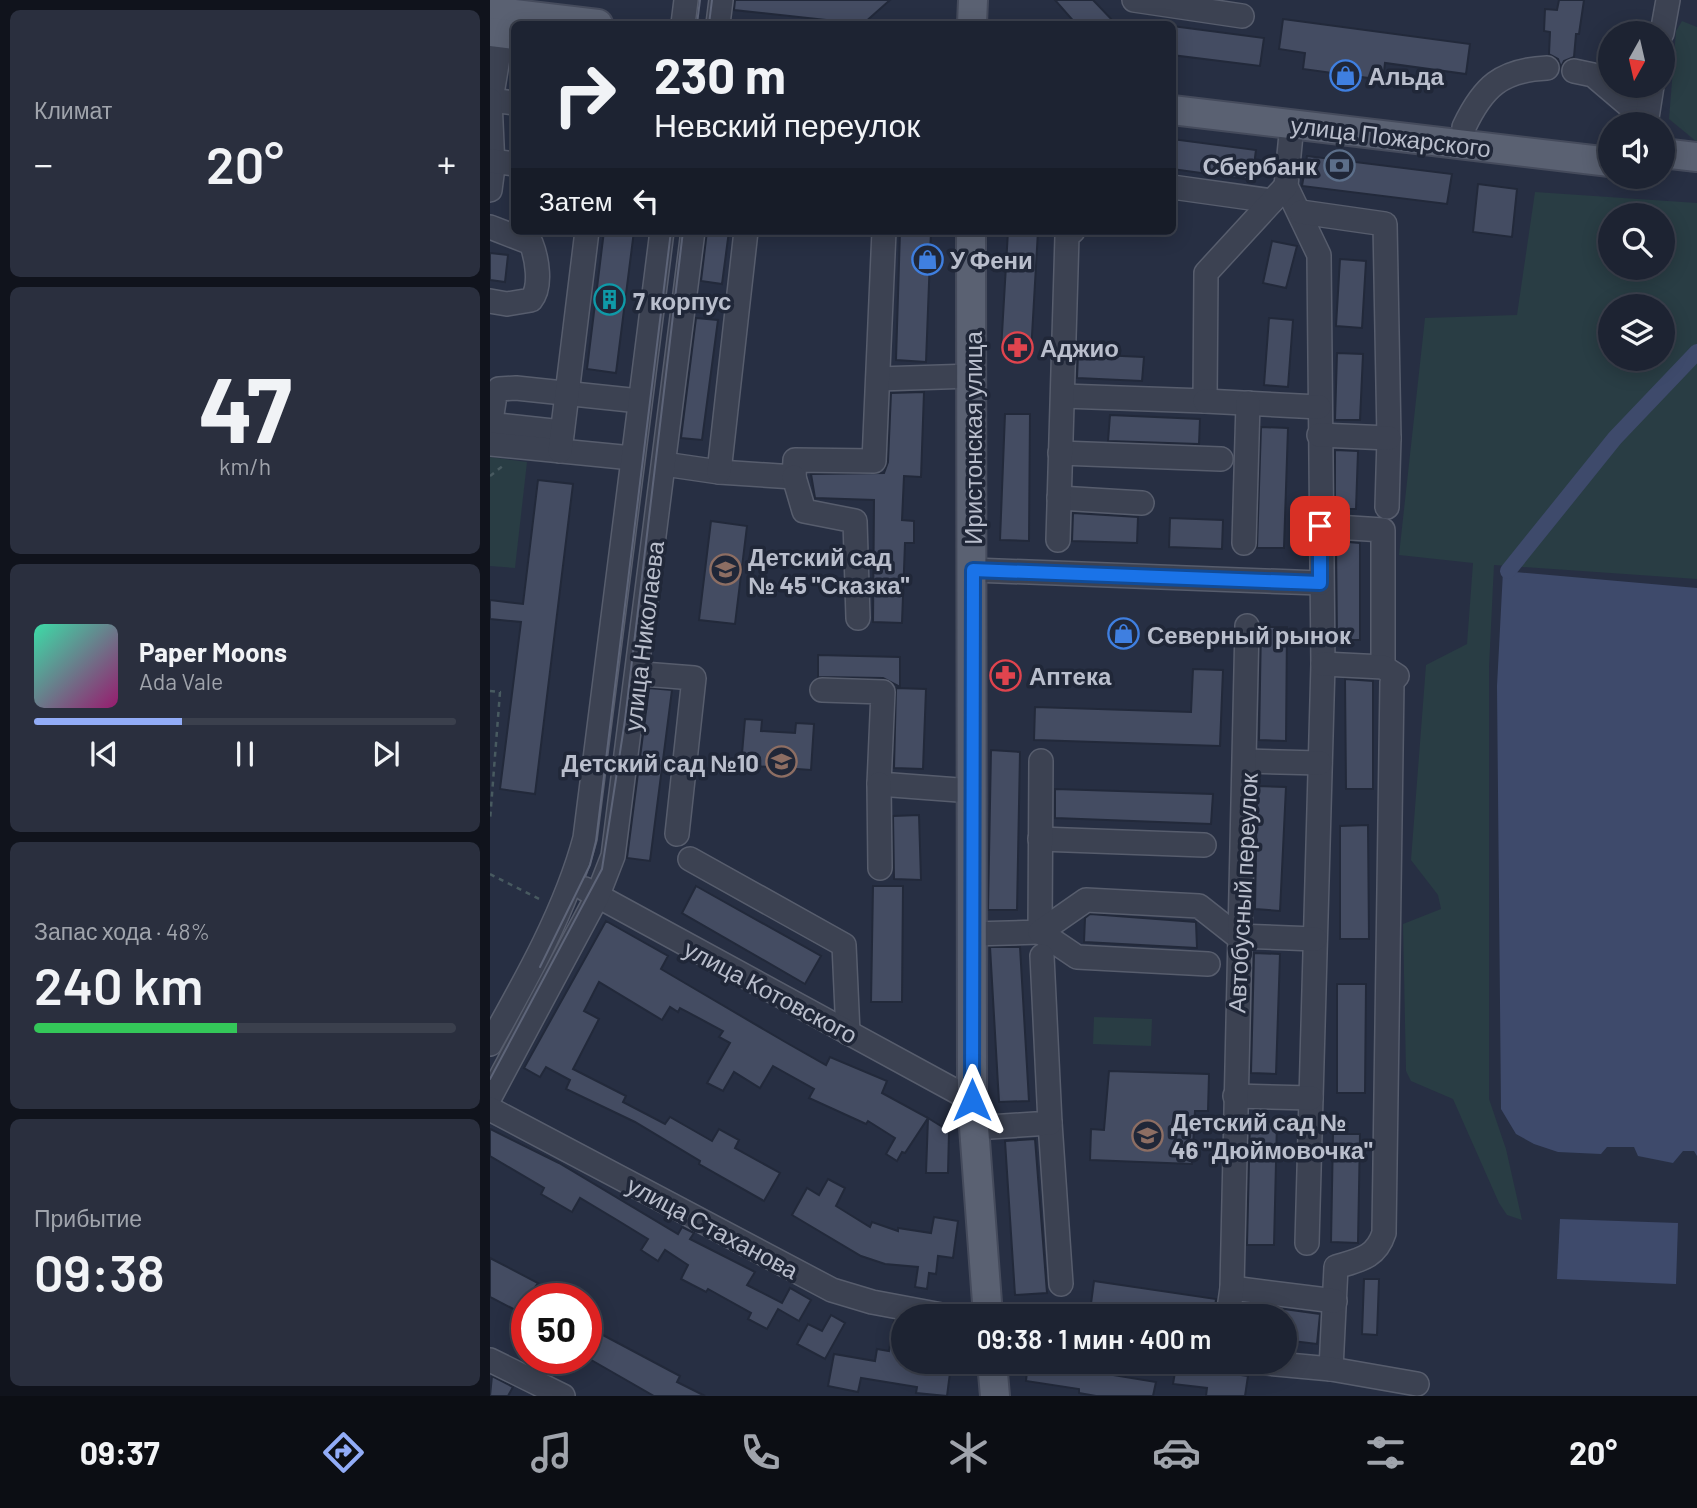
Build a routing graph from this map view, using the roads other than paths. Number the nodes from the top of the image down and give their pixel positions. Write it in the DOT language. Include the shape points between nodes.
graph roads {
  1 [pos="686,0"];
  2 [pos="721,0"];
  3 [pos="972,0"];
  4 [pos="1134,0"];
  5 [pos="1668,0"];
  6 [pos="1242,16"];
  7 [pos="501,21"];
  8 [pos="683,21"];
  9 [pos="718,21"];
  10 [pos="972,21"];
  11 [pos="1664,21"];
  12 [pos="1547,68"];
  13 [pos="1574,71"];
  14 [pos="1176,95"];
  15 [pos="491,100"];
  16 [pos="511,103"];
  17 [pos="1176,110"];
  18 [pos="1635,112"];
  19 [pos="1292,124"];
  20 [pos="1464,127"];
  21 [pos="1598,144"];
  22 [pos="1675,154"];
  23 [pos="1697,157"];
  24 [pos="1598,161"];
  25 [pos="503,162"];
  26 [pos="1675,169"];
  27 [pos="1697,172"];
  28 [pos="1176,187"];
  29 [pos="490,190"];
  30 [pos="1279,194"];
  31 [pos="1301,212"];
  32 [pos="490,228"];
  33 [pos="587,235"];
  34 [pos="661,235"];
  35 [pos="693,235"];
  36 [pos="746,235"];
  37 [pos="884,235"];
  38 [pos="971,235"];
  39 [pos="1068,235"];
  40 [pos="490,302"];
  41 [pos="973,376"];
  42 [pos="878,379"];
  43 [pos="567,393"];
  44 [pos="1063,396"];
  45 [pos="630,400"];
  46 [pos="1205,401"];
  47 [pos="1248,403"];
  48 [pos="1319,407"];
  49 [pos="1319,435"];
  50 [pos="1389,438"];
  51 [pos="561,442"];
  52 [pos="490,444"];
  53 [pos="1060,453"];
  54 [pos="632,458"];
  55 [pos="1221,459"];
  56 [pos="664,464"];
  57 [pos="719,472"];
  58 [pos="794,477"];
  59 [pos="1059,498"];
  60 [pos="1142,503"];
  61 [pos="1387,507"];
  62 [pos="1320,526"];
  63 [pos="1058,540"];
  64 [pos="1244,543"];
  65 [pos="973,570"];
  66 [pos="1320,583"];
  67 [pos="858,618"];
  68 [pos="1247,626"];
  69 [pos="1323,663"];
  70 [pos="1383,667"];
  71 [pos="638,671"];
  72 [pos="822,690"];
  73 [pos="1041,761"];
  74 [pos="1246,761"];
  75 [pos="1320,763"];
  76 [pos="879,784"];
  77 [pos="972,791"];
  78 [pos="677,834"];
  79 [pos="1041,839"];
  80 [pos="1205,845"];
  81 [pos="690,859"];
  82 [pos="880,868"];
  83 [pos="571,880"];
  84 [pos="597,897"];
  85 [pos="1040,932"];
  86 [pos="971,933"];
  87 [pos="1237,936"];
  88 [pos="1315,939"];
  89 [pos="1042,956"];
  90 [pos="1209,964"];
  91 [pos="848,1033"];
  92 [pos="490,1044"];
  93 [pos="1235,1096"];
  94 [pos="490,1097"];
  95 [pos="1311,1098"];
  96 [pos="490,1109"];
  97 [pos="973,1114"];
  98 [pos="1050,1122"];
  99 [pos="1307,1243"];
  100 [pos="1061,1284"];
  101 [pos="1232,1288"];
  102 [pos="1335,1301"];
  103 [pos="987,1304"];
  104 [pos="1230,1304"];
  105 [pos="891,1306"];
  106 [pos="490,1360"];
  107 [pos="1297,1366"];
  108 [pos="1331,1370"];
  109 [pos="993,1374"];
  110 [pos="1417,1384"];
  111 [pos="563,1396"];
  112 [pos="995,1396"];
  1 -- 8 [label="street"];
  2 -- 9 [label="street"];
  3 -- 10 [label="main road"];
  4 -- 6 [label="street"];
  5 -- 11 [label="street"];
  7 -- 15 [label="street"];
  12 -- 20 [label="street" via="1527,69 1497,80 1476,101"];
  13 -- 18 [label="street" via="1593,75"];
  14 -- 20 [label="main road, улица Пожарского"];
  15 -- 16 [label="street"];
  15 -- 25 [label="street"];
  17 -- 19 [label="main road, улица Пожарского"];
  19 -- 24 [label="main road, улица Пожарского"];
  19 -- 30 [label="street"];
  20 -- 21 [label="main road, улица Пожарского"];
  22 -- 23 [label="main road"];
  25 -- 29 [label="street"];
  26 -- 27 [label="main road"];
  28 -- 30 [label="street"];
  30 -- 31 [label="street"];
  30 -- 46 [label="street" via="1206,273"];
  31 -- 48 [label="street" via="1320,255"];
  31 -- 50 [label="street" via="1392,224"];
  32 -- 40 [label="street" via="531,243 537,258 531,300"];
  33 -- 43 [label="street"];
  34 -- 54 [label="street, улица Николаева"];
  35 -- 56 [label="street, улица Николаева"];
  36 -- 57 [label="street"];
  37 -- 42 [label="street"];
  38 -- 41 [label="main road, Иристонская улица"];
  39 -- 44 [label="street"];
  41 -- 42 [label="street"];
  41 -- 65 [label="main road, Иристонская улица"];
  42 -- 58 [label="street" via="874,461 795,460"];
  43 -- 45 [label="street"];
  43 -- 51 [label="street"];
  43 -- 51 [label="street" via="499,389 491,421"];
  44 -- 46 [label="street"];
  44 -- 53 [label="street"];
  46 -- 47 [label="street"];
  47 -- 48 [label="street"];
  47 -- 64 [label="street"];
  48 -- 49 [label="street"];
  49 -- 50 [label="street"];
  49 -- 62 [label="street"];
  50 -- 61 [label="street"];
  51 -- 52 [label="street"];
  51 -- 54 [label="street"];
  53 -- 55 [label="street"];
  53 -- 59 [label="street"];
  54 -- 83 [label="street, улица Николаева" via="585,838"];
  56 -- 57 [label="street"];
  56 -- 71 [label="street, улица Николаева"];
  57 -- 58 [label="street"];
  58 -- 67 [label="street" via="804,511 855,521"];
  59 -- 60 [label="street"];
  59 -- 63 [label="street"];
  62 -- 66 [label="street"];
  62 -- 70 [label="street" via="1384,530"];
  65 -- 66 [label="street"];
  65 -- 77 [label="main road, Иристонская улица"];
  66 -- 69 [label="street"];
  68 -- 74 [label="street"];
  69 -- 70 [label="street"];
  69 -- 75 [label="street"];
  70 -- 102 [label="street" via="1397,676 1392,682 1384,1233 1372,1255 1336,1267"];
  71 -- 78 [label="street" via="694,678"];
  71 -- 84 [label="street, улица Николаева" via="613,856"];
  72 -- 76 [label="street" via="883,692"];
  73 -- 79 [label="street"];
  74 -- 75 [label="street, Автобусный переулок"];
  74 -- 87 [label="street, Автобусный переулок"];
  75 -- 88 [label="street"];
  76 -- 77 [label="street"];
  76 -- 82 [label="street"];
  77 -- 86 [label="main road, Иристонская улица"];
  79 -- 80 [label="street"];
  79 -- 85 [label="street"];
  81 -- 91 [label="street" via="844,945"];
  83 -- 84 [label="street, улица Котовского"];
  83 -- 92 [label="street, улица Николаева"];
  84 -- 91 [label="street, улица Котовского"];
  84 -- 94 [label="street, улица Николаева"];
  85 -- 86 [label="street"];
  85 -- 87 [label="street" via="1086,900 1199,906"];
  85 -- 90 [label="street" via="1077,957"];
  86 -- 97 [label="main road, Иристонская улица"];
  87 -- 88 [label="street"];
  87 -- 93 [label="street, Автобусный переулок"];
  88 -- 95 [label="street"];
  89 -- 98 [label="street"];
  91 -- 97 [label="street, улица Котовского"];
  93 -- 95 [label="street"];
  93 -- 101 [label="street, Автобусный переулок"];
  95 -- 99 [label="street"];
  96 -- 105 [label="street, улица Стаханова" via="832,1290"];
  97 -- 98 [label="street"];
  97 -- 103 [label="main road, Иристонская улица"];
  98 -- 100 [label="street"];
  101 -- 102 [label="street"];
  101 -- 104 [label="street, Автобусный переулок"];
  102 -- 108 [label="street"];
  106 -- 111 [label="street"];
  107 -- 108 [label="street"];
  108 -- 110 [label="street"];
  109 -- 112 [label="main road"];
}
